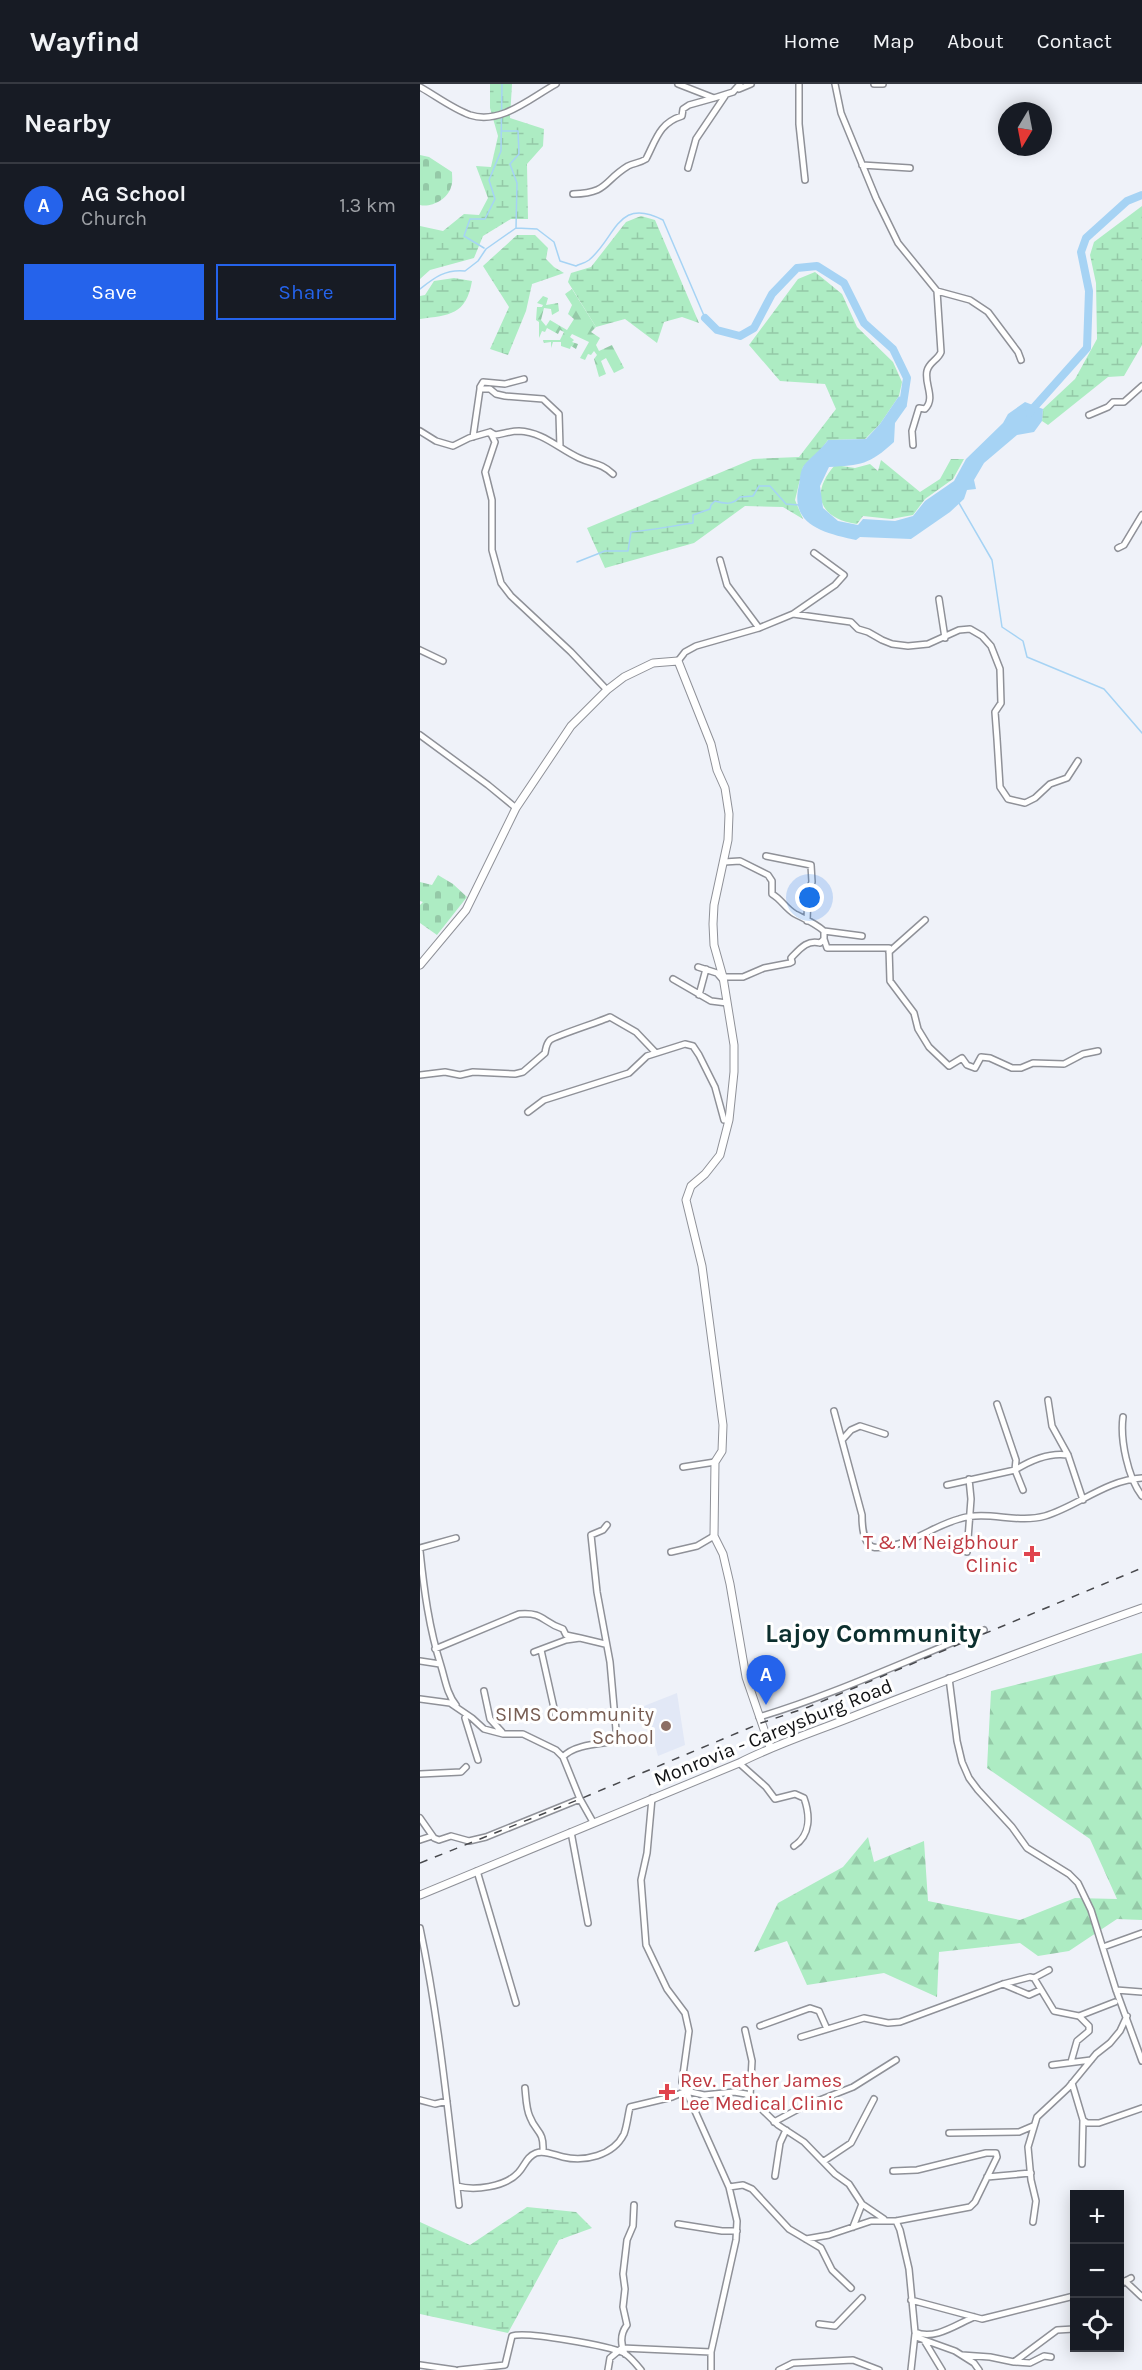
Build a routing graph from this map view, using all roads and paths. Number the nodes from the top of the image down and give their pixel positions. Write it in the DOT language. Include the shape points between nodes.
graph roads {
  1 [pos="556,84"];
  2 [pos="678,84"];
  3 [pos="740,84"];
  4 [pos="751,84"];
  5 [pos="799,84"];
  6 [pos="835,84"];
  7 [pos="874,84"];
  8 [pos="883,84"];
  9 [pos="420,87"];
  10 [pos="735,90"];
  11 [pos="724,96"];
  12 [pos="714,99"];
  13 [pos="862,165"];
  14 [pos="688,168"];
  15 [pos="910,168"];
  16 [pos="805,180"];
  17 [pos="573,194"];
  18 [pos="937,291"];
  19 [pos="1021,360"];
  20 [pos="524,379"];
  21 [pos="1142,386"];
  22 [pos="480,389"];
  23 [pos="1089,415"];
  24 [pos="420,431"];
  25 [pos="490,432"];
  26 [pos="473,436"];
  27 [pos="913,445"];
  28 [pos="560,447"];
  29 [pos="613,474"];
  30 [pos="1142,515"];
  31 [pos="1118,548"];
  32 [pos="814,553"];
  33 [pos="720,560"];
  34 [pos="939,599"];
  35 [pos="793,614"];
  36 [pos="759,628"];
  37 [pos="945,638"];
  38 [pos="420,650"];
  39 [pos="443,661"];
  40 [pos="678,661"];
  41 [pos="607,690"];
  42 [pos="420,735"];
  43 [pos="1078,761"];
  44 [pos="516,808"];
  45 [pos="766,856"];
  46 [pos="724,862"];
  47 [pos="925,920"];
  48 [pos="807,921"];
  49 [pos="824,931"];
  50 [pos="862,936"];
  51 [pos="824,939"];
  52 [pos="890,952"];
  53 [pos="420,965"];
  54 [pos="698,967"];
  55 [pos="706,969"];
  56 [pos="673,979"];
  57 [pos="723,980"];
  58 [pos="699,995"];
  59 [pos="727,1003"];
  60 [pos="1098,1051"];
  61 [pos="656,1053"];
  62 [pos="420,1075"];
  63 [pos="528,1112"];
  64 [pos="729,1120"];
  65 [pos="1048,1400"];
  66 [pos="997,1404"];
  67 [pos="834,1411"];
  68 [pos="1123,1417"];
  69 [pos="885,1434"];
  70 [pos="842,1441"];
  71 [pos="1068,1455"];
  72 [pos="715,1462"];
  73 [pos="683,1467"];
  74 [pos="1015,1470"];
  75 [pos="1142,1478"];
  76 [pos="969,1479"];
  77 [pos="1132,1479"];
  78 [pos="947,1485"];
  79 [pos="1023,1490"];
  80 [pos="1142,1496"];
  81 [pos="1083,1500"];
  82 [pos="969,1516"];
  83 [pos="606,1525"];
  84 [pos="714,1536"];
  85 [pos="456,1538"];
  86 [pos="420,1549"];
  87 [pos="671,1552"];
  88 [pos="968,1552"];
  89 [pos="1142,1608"];
  90 [pos="984,1630"];
  91 [pos="580,1638"];
  92 [pos="605,1644"];
  93 [pos="435,1649"];
  94 [pos="541,1650"];
  95 [pos="534,1652"];
  96 [pos="420,1661"];
  97 [pos="440,1664"];
  98 [pos="949,1678"];
  99 [pos="484,1691"];
  100 [pos="420,1699"];
  101 [pos="457,1707"];
  102 [pos="555,1717"];
  103 [pos="759,1717"];
  104 [pos="465,1718"];
  105 [pos="503,1734"];
  106 [pos="770,1747"];
  107 [pos="563,1757"];
  108 [pos="478,1760"];
  109 [pos="739,1763"];
  110 [pos="466,1767"];
  111 [pos="420,1774"];
  112 [pos="652,1798"];
  113 [pos="580,1799"];
  114 [pos="420,1818"];
  115 [pos="593,1822"];
  116 [pos="571,1832"];
  117 [pos="432,1836"];
  118 [pos="420,1840"];
  119 [pos="794,1846"];
  120 [pos="477,1870"];
  121 [pos="420,1895"];
  122 [pos="588,1923"];
  123 [pos="420,1928"];
  124 [pos="1142,1933"];
  125 [pos="1103,1947"];
  126 [pos="1049,1970"];
  127 [pos="1034,1978"];
  128 [pos="1003,1984"];
  129 [pos="1040,1990"];
  130 [pos="1116,1990"];
  131 [pos="1142,1992"];
  132 [pos="516,2002"];
  133 [pos="1115,2002"];
  134 [pos="1079,2016"];
  135 [pos="1127,2016"];
  136 [pos="760,2026"];
  137 [pos="827,2029"];
  138 [pos="746,2030"];
  139 [pos="801,2037"];
  140 [pos="1141,2051"];
  141 [pos="896,2060"];
  142 [pos="1091,2060"];
  143 [pos="1142,2061"];
  144 [pos="1071,2062"];
  145 [pos="1052,2065"];
  146 [pos="1072,2083"];
  147 [pos="525,2088"];
  148 [pos="686,2091"];
  149 [pos="750,2096"];
  150 [pos="874,2099"];
  151 [pos="420,2100"];
  152 [pos="447,2101"];
  153 [pos="1142,2108"];
  154 [pos="1083,2120"];
  155 [pos="774,2122"];
  156 [pos="1033,2126"];
  157 [pos="786,2130"];
  158 [pos="950,2133"];
  159 [pos="543,2151"];
  160 [pos="824,2161"];
  161 [pos="1083,2164"];
  162 [pos="893,2171"];
  163 [pos="1031,2172"];
  164 [pos="775,2176"];
  165 [pos="987,2177"];
  166 [pos="457,2186"];
  167 [pos="729,2187"];
  168 [pos="862,2204"];
  169 [pos="459,2205"];
  170 [pos="634,2205"];
  171 [pos="884,2219"];
  172 [pos="896,2221"];
  173 [pos="1033,2222"];
  174 [pos="678,2224"];
  175 [pos="853,2227"];
  176 [pos="737,2231"];
  177 [pos="806,2239"];
  178 [pos="1125,2281"];
  179 [pos="851,2288"];
  180 [pos="1070,2297"];
  181 [pos="1142,2297"];
  182 [pos="862,2298"];
  183 [pos="910,2300"];
  184 [pos="974,2317"];
  185 [pos="819,2324"];
  186 [pos="1070,2329"];
  187 [pos="942,2332"];
  188 [pos="915,2335"];
  189 [pos="925,2342"];
  190 [pos="939,2344"];
  191 [pos="622,2351"];
  192 [pos="711,2352"];
  193 [pos="962,2355"];
  194 [pos="1050,2357"];
  195 [pos="826,2361"];
  196 [pos="1014,2362"];
  197 [pos="420,2365"];
  198 [pos="827,2369"];
  199 [pos="457,2370"];
  200 [pos="608,2370"];
  201 [pos="641,2370"];
  202 [pos="711,2370"];
  203 [pos="779,2370"];
  204 [pos="879,2370"];
  205 [pos="911,2370"];
  206 [pos="942,2370"];
  207 [pos="979,2370"];
  1 -- 9 [label="street" via="498,116 472,116"];
  2 -- 12 [label="street"];
  3 -- 10 [label="street"];
  4 -- 10 [label="street"];
  5 -- 16 [label="street"];
  6 -- 13 [label="street" via="841,113"];
  7 -- 8 [label="street"];
  10 -- 11 [label="street"];
  11 -- 12 [label="street"];
  11 -- 14 [label="street" via="696,139"];
  12 -- 17 [label="street" via="689,105 682,110 682,116 664,125 643,162 628,166 601,190"];
  13 -- 15 [label="street"];
  13 -- 18 [label="street" via="893,234"];
  18 -- 19 [label="street" via="970,300 988,312"];
  18 -- 27 [label="street" via="941,351 928,367 930,401 925,409 919,408 912,431"];
  20 -- 22 [label="street" via="505,384 483,381"];
  21 -- 23 [label="street" via="1124,402 1113,402"];
  22 -- 26 [label="street"];
  22 -- 28 [label="street" via="543,399 560,414"];
  24 -- 26 [label="street" via="453,446"];
  25 -- 26 [label="street"];
  25 -- 28 [label="street" via="526,432"];
  25 -- 41 [label="street" via="495,442 485,472 492,500 492,550 501,583"];
  28 -- 29 [label="street" via="600,464"];
  30 -- 31 [label="street" via="1124,545"];
  32 -- 35 [label="street" via="844,575"];
  33 -- 36 [label="street" via="727,585"];
  34 -- 37 [label="street"];
  35 -- 36 [label="street"];
  35 -- 37 [label="street" via="851,622 892,644 928,644"];
  36 -- 40 [label="street" via="696,646"];
  37 -- 43 [label="street" via="970,629 982,636 997,658 1001,703 995,712 1000,787 1008,799 1025,803 1035,798 1050,784 1067,778"];
  38 -- 39 [label="street"];
  40 -- 41 [label="main road" via="653,663"];
  40 -- 46 [label="main road" via="702,717 725,788 729,824"];
  41 -- 44 [label="main road" via="571,726"];
  42 -- 44 [label="street"];
  44 -- 53 [label="main road" via="466,910"];
  45 -- 48 [label="street" via="811,865"];
  46 -- 48 [label="street" via="746,862 768,875 772,894"];
  46 -- 57 [label="main road" via="713,924"];
  47 -- 52 [label="street"];
  48 -- 49 [label="street"];
  49 -- 50 [label="street"];
  49 -- 51 [label="street"];
  51 -- 52 [label="street" via="827,948 889,948"];
  51 -- 57 [label="street" via="799,950 790,963"];
  52 -- 60 [label="street" via="890,981 914,1013 929,1047 949,1066 962,1059 975,1068 981,1057 1012,1068 1064,1064"];
  54 -- 55 [label="street"];
  55 -- 57 [label="street"];
  55 -- 58 [label="street"];
  56 -- 58 [label="street"];
  57 -- 59 [label="main road"];
  58 -- 59 [label="street"];
  59 -- 64 [label="main road" via="734,1045"];
  61 -- 62 [label="street" via="636,1032 610,1017 552,1038 545,1053 523,1072"];
  61 -- 63 [label="street" via="629,1073 544,1100"];
  61 -- 64 [label="street" via="679,1045 693,1046 715,1087 724,1120"];
  64 -- 72 [label="main road" via="720,1155 691,1186 686,1200 702,1266 723,1425 722,1451"];
  65 -- 71 [label="street" via="1052,1426"];
  66 -- 74 [label="street" via="1016,1460"];
  67 -- 70 [label="street"];
  68 -- 77 [label="street"];
  69 -- 70 [label="street" via="860,1426"];
  70 -- 82 [label="street" via="870,1546 902,1544"];
  71 -- 74 [label="street" via="1033,1460"];
  71 -- 81 [label="street"];
  72 -- 73 [label="street"];
  72 -- 84 [label="main road"];
  74 -- 76 [label="street"];
  74 -- 79 [label="street"];
  75 -- 77 [label="street"];
  76 -- 78 [label="street"];
  76 -- 82 [label="street"];
  77 -- 80 [label="street"];
  77 -- 81 [label="street" via="1091,1493"];
  81 -- 82 [label="street" via="1037,1518"];
  82 -- 88 [label="street"];
  83 -- 92 [label="street" via="591,1535"];
  84 -- 87 [label="street" via="697,1546"];
  84 -- 103 [label="main road" via="723,1554 745,1671"];
  85 -- 86 [label="street"];
  86 -- 93 [label="street" via="421,1576"];
  89 -- 98 [label="main road, Monrovia - Careysburg Road"];
  90 -- 103 [label="street" via="843,1689"];
  91 -- 92 [label="street"];
  91 -- 93 [label="street" via="566,1635 563,1629 539,1615 519,1614"];
  91 -- 94 [label="street"];
  92 -- 107 [label="street" via="617,1741 579,1748"];
  93 -- 97 [label="street"];
  94 -- 95 [label="street"];
  94 -- 102 [label="street"];
  96 -- 97 [label="street"];
  97 -- 101 [label="street"];
  98 -- 106 [label="main road, Monrovia - Careysburg Road"];
  98 -- 125 [label="street" via="957,1741 969,1778 1027,1848 1078,1883 1092,1910"];
  99 -- 105 [label="street" via="490,1719"];
  100 -- 101 [label="street"];
  101 -- 105 [label="street" via="482,1728"];
  103 -- 106 [label="main road"];
  104 -- 108 [label="street"];
  105 -- 107 [label="street" via="523,1734"];
  106 -- 109 [label="main road, Monrovia - Careysburg Road"];
  107 -- 113 [label="street"];
  109 -- 112 [label="main road, Monrovia - Careysburg Road"];
  109 -- 119 [label="street" via="775,1798 802,1795 807,1830"];
  110 -- 111 [label="street" via="461,1772"];
  112 -- 115 [label="main road, Monrovia - Careysburg Road"];
  112 -- 148 [label="street" via="641,1880 644,1935 667,1989 686,2013 689,2031 682,2082"];
  113 -- 115 [label="street"];
  113 -- 117 [label="street" via="483,1838 462,1841 451,1836 439,1840"];
  114 -- 117 [label="street"];
  115 -- 116 [label="main road, Monrovia - Careysburg Road"];
  116 -- 120 [label="main road, Monrovia - Careysburg Road"];
  116 -- 122 [label="street"];
  117 -- 118 [label="street"];
  120 -- 121 [label="main road, Monrovia - Careysburg Road"];
  120 -- 132 [label="street"];
  123 -- 152 [label="street"];
  124 -- 125 [label="street"];
  125 -- 130 [label="street"];
  126 -- 127 [label="street"];
  127 -- 128 [label="street"];
  127 -- 129 [label="street"];
  128 -- 129 [label="street" via="1029,1995"];
  128 -- 137 [label="street" via="900,2022 864,2018"];
  129 -- 134 [label="street" via="1054,2011"];
  130 -- 131 [label="street"];
  130 -- 135 [label="street"];
  133 -- 134 [label="street"];
  134 -- 144 [label="street" via="1089,2031 1077,2041"];
  135 -- 140 [label="street"];
  135 -- 142 [label="street" via="1113,2040"];
  136 -- 137 [label="street" via="810,2008 819,2011"];
  137 -- 139 [label="street"];
  138 -- 149 [label="street" via="752,2061"];
  140 -- 143 [label="street"];
  141 -- 155 [label="street" via="853,2087"];
  142 -- 144 [label="street"];
  142 -- 146 [label="street"];
  144 -- 145 [label="street"];
  146 -- 154 [label="street"];
  146 -- 156 [label="street" via="1037,2117"];
  147 -- 159 [label="street" via="530,2117 544,2141"];
  148 -- 149 [label="street" via="704,2095 741,2092"];
  148 -- 159 [label="street" via="630,2105 623,2136 601,2156 566,2158"];
  148 -- 167 [label="street"];
  149 -- 155 [label="street"];
  150 -- 160 [label="street" via="851,2143"];
  151 -- 152 [label="street" via="435,2104"];
  152 -- 166 [label="street"];
  153 -- 154 [label="street" via="1099,2123"];
  154 -- 161 [label="street"];
  155 -- 157 [label="street"];
  156 -- 158 [label="street" via="1019,2132"];
  156 -- 163 [label="street" via="1028,2147"];
  157 -- 160 [label="street"];
  157 -- 164 [label="street"];
  159 -- 166 [label="street" via="528,2158 512,2178 485,2188"];
  160 -- 168 [label="street" via="849,2184"];
  162 -- 165 [label="street" via="917,2170 996,2153"];
  163 -- 165 [label="street"];
  163 -- 173 [label="street" via="1036,2201"];
  165 -- 172 [label="street" via="970,2207"];
  166 -- 169 [label="street"];
  167 -- 176 [label="street"];
  167 -- 177 [label="street" via="750,2187 789,2229"];
  168 -- 171 [label="street"];
  168 -- 175 [label="street"];
  170 -- 191 [label="street" via="623,2274 627,2325 622,2332"];
  171 -- 172 [label="street"];
  171 -- 175 [label="street"];
  172 -- 183 [label="street" via="909,2269"];
  174 -- 176 [label="street"];
  175 -- 177 [label="street"];
  176 -- 192 [label="street"];
  177 -- 179 [label="street" via="821,2248 832,2270"];
  178 -- 181 [label="street"];
  180 -- 184 [label="street" via="985,2319"];
  182 -- 185 [label="street" via="835,2326"];
  183 -- 184 [label="street"];
  183 -- 188 [label="street"];
  184 -- 187 [label="street"];
  186 -- 196 [label="street" via="1057,2330"];
  187 -- 188 [label="street"];
  187 -- 190 [label="street"];
  188 -- 189 [label="street"];
  188 -- 205 [label="street"];
  189 -- 190 [label="street"];
  189 -- 206 [label="street"];
  190 -- 193 [label="street"];
  191 -- 192 [label="street"];
  191 -- 199 [label="street" via="516,2335 512,2336 505,2365"];
  191 -- 200 [label="street" via="610,2358"];
  191 -- 201 [label="street"];
  192 -- 202 [label="street"];
  193 -- 196 [label="street"];
  193 -- 207 [label="street"];
  194 -- 196 [label="street"];
  195 -- 198 [label="street"];
  195 -- 203 [label="street" via="793,2363"];
  195 -- 204 [label="street" via="854,2360"];
  197 -- 199 [label="street"];
}
